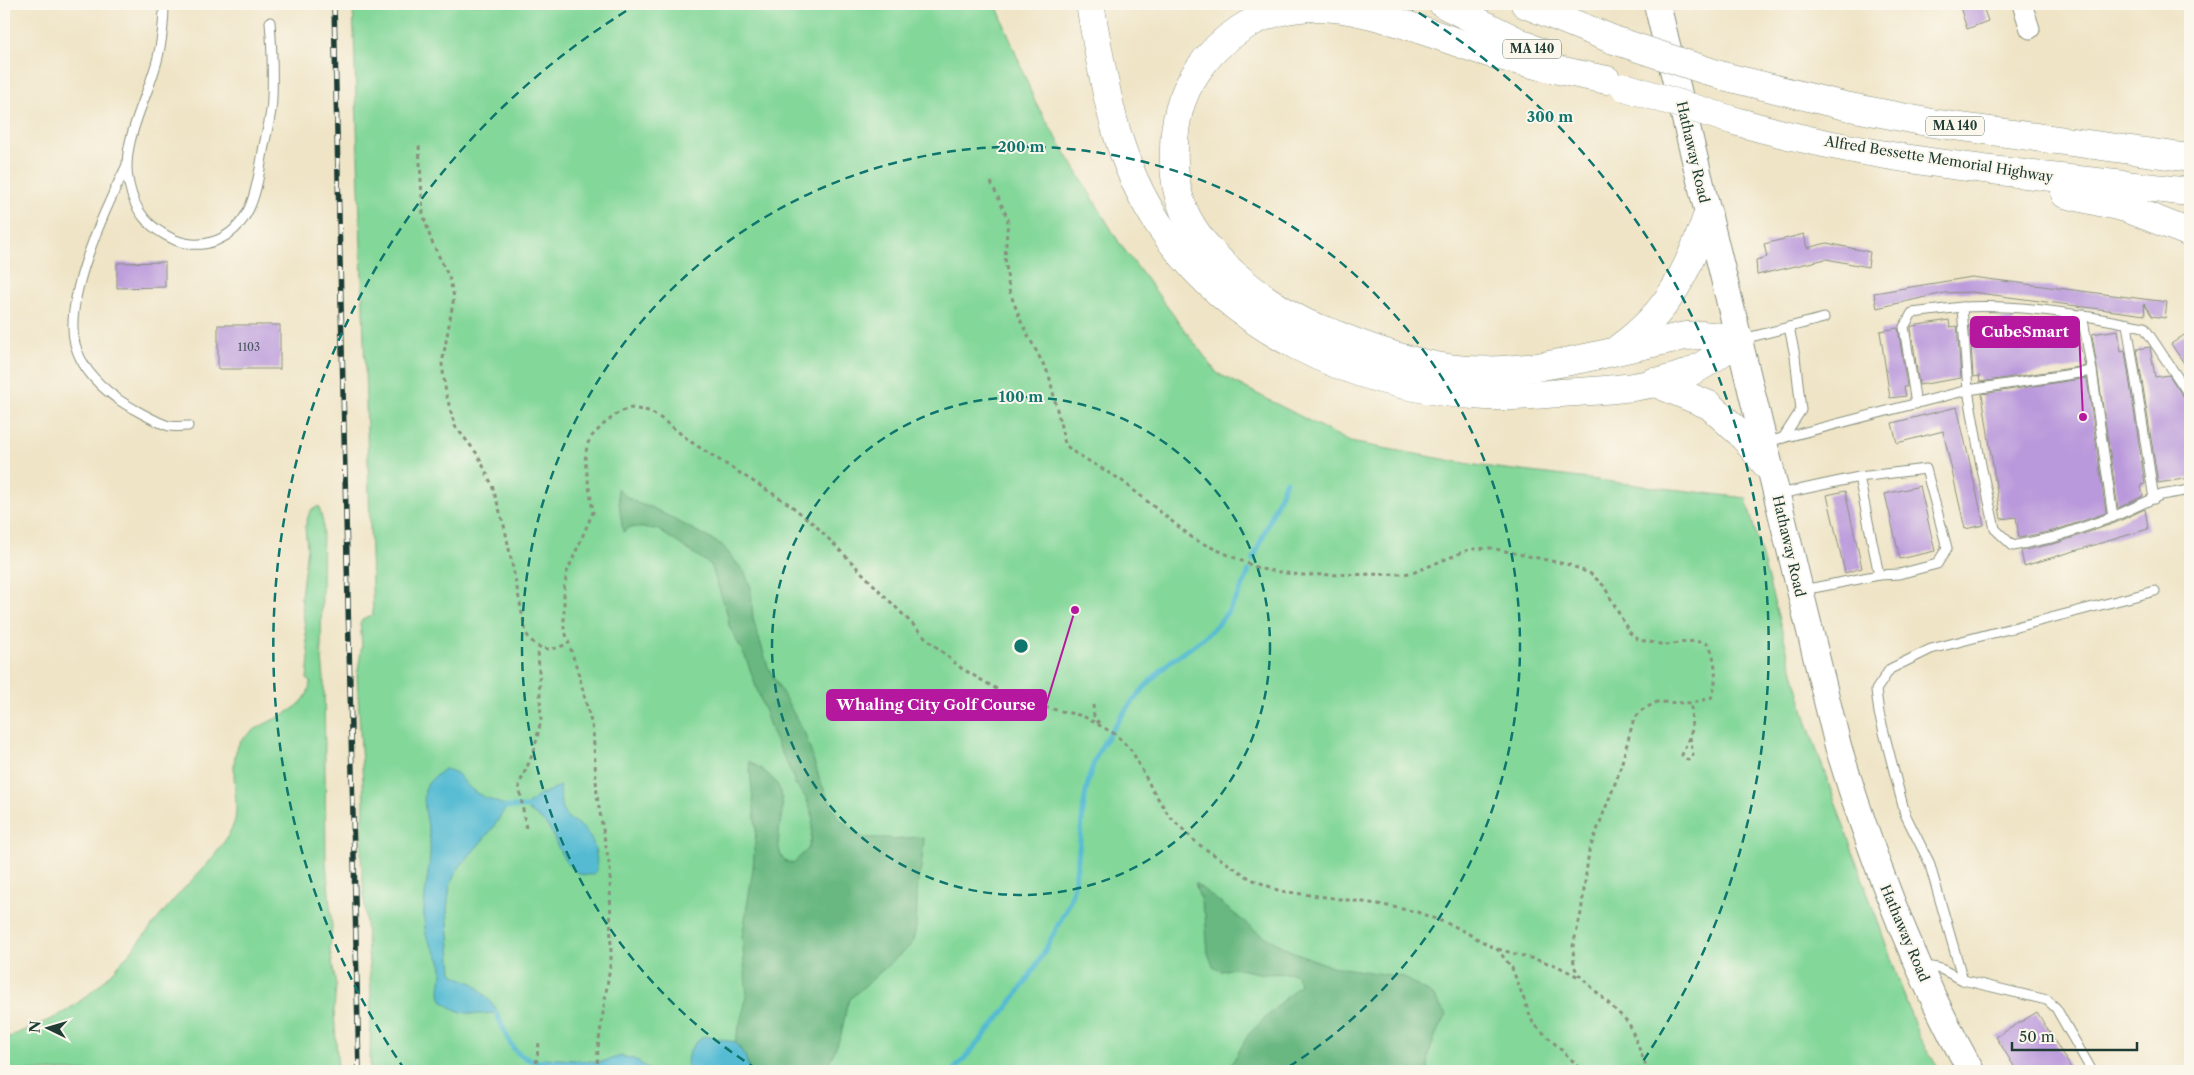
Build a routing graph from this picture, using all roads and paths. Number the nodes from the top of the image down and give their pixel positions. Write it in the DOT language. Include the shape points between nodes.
graph roads {
  1 [pos="164,4"];
  2 [pos="1090,4"];
  3 [pos="1444,4"];
  4 [pos="1525,4"];
  5 [pos="1657,4"];
  6 [pos="2022,4"];
  7 [pos="270,22"];
  8 [pos="2030,29"];
  9 [pos="1616,84"];
  10 [pos="1943,125"];
  11 [pos="2190,138"];
  12 [pos="419,146"];
  13 [pos="1908,158"];
  14 [pos="2190,158"];
  15 [pos="126,167"];
  16 [pos="991,182"];
  17 [pos="2190,192"];
  18 [pos="1708,214"];
  19 [pos="2190,233"];
  20 [pos="1962,307"];
  21 [pos="2082,314"];
  22 [pos="1824,318"];
  23 [pos="2127,324"];
  24 [pos="1789,327"];
  25 [pos="1740,339"];
  26 [pos="1615,351"];
  27 [pos="2092,371"];
  28 [pos="1653,382"];
  29 [pos="1968,390"];
  30 [pos="2190,396"];
  31 [pos="1916,404"];
  32 [pos="188,426"];
  33 [pos="1774,440"];
  34 [pos="1859,477"];
  35 [pos="1774,482"];
  36 [pos="2190,490"];
  37 [pos="2154,499"];
  38 [pos="2113,518"];
  39 [pos="1879,575"];
  40 [pos="1800,591"];
  41 [pos="2154,591"];
  42 [pos="568,643"];
  43 [pos="538,648"];
  44 [pos="1691,703"];
  45 [pos="1093,705"];
  46 [pos="1101,725"];
  47 [pos="1690,737"];
  48 [pos="526,828"];
  49 [pos="1492,947"];
  50 [pos="1918,964"];
  51 [pos="1581,978"];
  52 [pos="1963,980"];
  53 [pos="539,1043"];
  54 [pos="535,1071"];
  55 [pos="597,1071"];
  56 [pos="1580,1071"];
  57 [pos="1648,1071"];
  58 [pos="1971,1071"];
  59 [pos="2092,1071"];
  1 -- 15 [label="lane" via="159,56 129,147"];
  2 -- 28 [label="highway" via="1109,110 1133,179 1177,249 1213,288 1251,320 1321,358 1390,381 1440,391 1521,396 1614,389"];
  3 -- 9 [label="highway, Alfred Bessette Memorial Highway / MA 140" via="1524,45"];
  4 -- 10 [label="highway, MA 140, bridge" via="1614,40 1724,76 1845,106"];
  5 -- 18 [label="main road, Hathaway Road"];
  6 -- 8 [label="street"];
  7 -- 15 [label="lane" via="272,100 257,190 246,217 229,236 204,246 178,241 155,231 137,208"];
  9 -- 13 [label="highway, Alfred Bessette Memorial Highway / MA 140, bridge" via="1735,121"];
  9 -- 26 [label="highway" via="1500,56 1372,14 1323,7 1300,8 1252,22 1203,62 1183,97 1174,139 1173,163 1184,212 1195,232 1240,277 1301,321 1391,356 1466,369 1549,366"];
  10 -- 11 [label="highway"];
  10 -- 14 [label="highway, MA 140"];
  12 -- 43 [label="path" via="423,214 454,297 442,364 446,394 455,426 478,455 492,485 505,529 526,633"];
  13 -- 17 [label="highway, Alfred Bessette Memorial Highway / MA 140"];
  13 -- 19 [label="highway" via="2126,208"];
  15 -- 32 [label="lane" via="109,200 77,295 74,342 82,363 98,384 122,402 168,426"];
  16 -- 44 [label="path" via="1008,219 1005,257 1009,290 1022,324 1049,375 1060,432 1072,451 1120,480 1195,540 1260,569 1300,575 1404,574 1464,551 1481,548 1540,558 1582,570 1604,586 1629,632 1639,640 1665,645 1695,641 1708,644 1713,657 1714,693 1707,700"];
  18 -- 25 [label="main road, Hathaway Road"];
  18 -- 26 [label="highway" via="1675,292 1646,326"];
  20 -- 21 [label="lane" via="1991,305"];
  20 -- 29 [label="lane"];
  20 -- 31 [label="lane" via="1912,313 1904,327"];
  21 -- 23 [label="lane"];
  21 -- 27 [label="lane"];
  22 -- 24 [label="lane"];
  23 -- 30 [label="lane" via="2144,327"];
  23 -- 37 [label="lane"];
  24 -- 25 [label="lane"];
  24 -- 33 [label="lane" via="1801,410"];
  25 -- 26 [label="highway" via="1702,334"];
  25 -- 28 [label="highway" via="1689,372"];
  25 -- 33 [label="main road, Hathaway Road"];
  27 -- 29 [label="lane"];
  27 -- 38 [label="lane"];
  28 -- 35 [label="highway" via="1709,404 1736,428"];
  29 -- 31 [label="lane"];
  29 -- 38 [label="lane" via="1996,529 2013,546 2055,537"];
  31 -- 33 [label="lane"];
  33 -- 35 [label="main road, Hathaway Road"];
  34 -- 35 [label="lane"];
  34 -- 39 [label="lane"];
  34 -- 39 [label="lane" via="1926,470 1947,548 1937,564 1900,574"];
  35 -- 40 [label="main road, Hathaway Road"];
  36 -- 37 [label="lane"];
  37 -- 38 [label="lane"];
  39 -- 40 [label="lane"];
  40 -- 50 [label="main road, Hathaway Road" via="1847,775 1885,887"];
  41 -- 52 [label="lane" via="1931,649 1890,669 1876,690 1906,814 1929,862"];
  42 -- 43 [label="path" via="555,649"];
  42 -- 46 [label="path" via="564,628 565,579 593,512 587,445 591,437 619,412 640,409 659,417 808,520 957,665 1017,701 1083,716"];
  42 -- 55 [label="path" via="592,730 596,796 610,869 611,959"];
  43 -- 48 [label="path" via="541,720 534,751 519,785"];
  44 -- 47 [label="path"];
  44 -- 51 [label="path" via="1657,702 1640,711 1633,722 1619,773 1589,851 1572,954"];
  45 -- 46 [label="path" via="1094,716"];
  46 -- 49 [label="path" via="1132,751 1170,817 1198,844 1251,879 1280,891 1418,912 1454,926"];
  47 -- 47 [label="path" via="1682,755 1685,759 1693,755"];
  49 -- 51 [label="path" via="1555,965"];
  49 -- 56 [label="path" via="1508,961 1533,1024"];
  50 -- 52 [label="lane" via="1941,969"];
  50 -- 58 [label="main road, Hathaway Road"];
  51 -- 57 [label="path" via="1629,1024"];
  52 -- 59 [label="lane" via="2047,1000 2056,1008"];
  53 -- 54 [label="path"];
}
